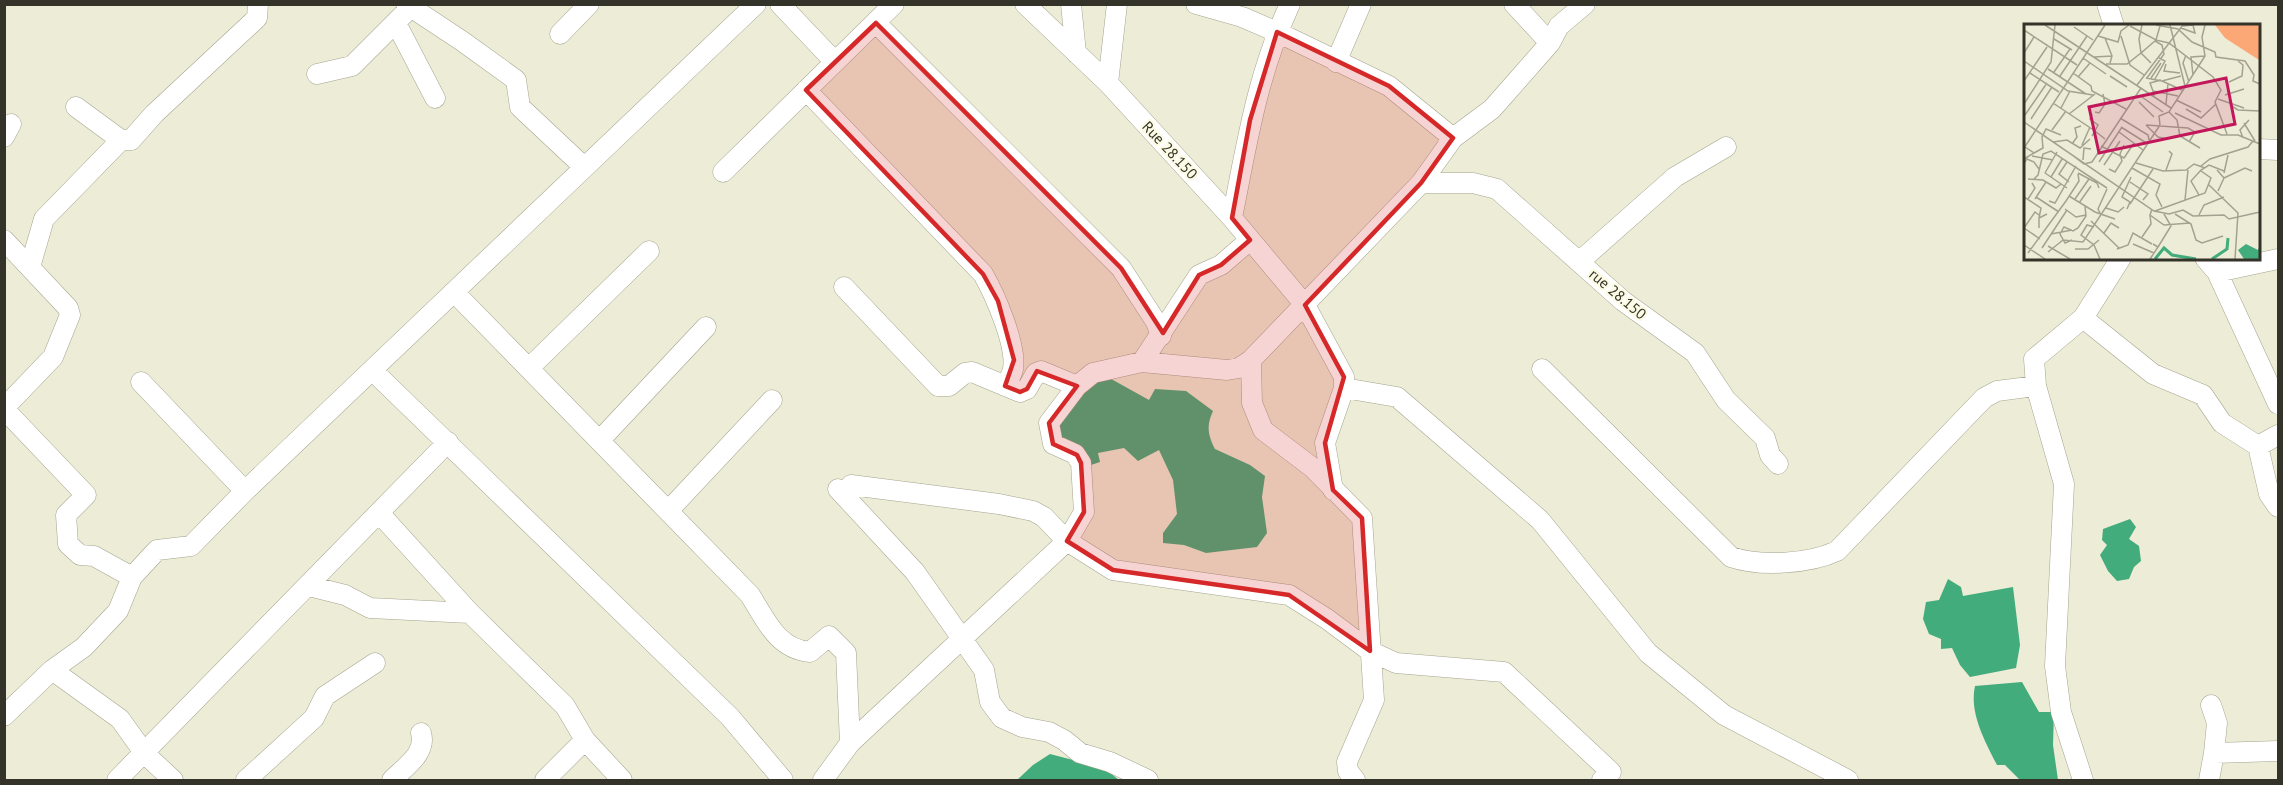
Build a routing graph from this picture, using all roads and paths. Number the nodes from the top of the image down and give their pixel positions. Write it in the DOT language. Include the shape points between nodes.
graph roads {
  1 [pos="258,4"];
  2 [pos="589,4"];
  3 [pos="756,4"];
  4 [pos="780,4"];
  5 [pos="894,4"];
  6 [pos="1025,4"];
  7 [pos="1071,4"];
  8 [pos="1117,4"];
  9 [pos="1196,4"];
  10 [pos="1290,4"];
  11 [pos="1361,4"];
  12 [pos="1514,4"];
  13 [pos="1585,4"];
  14 [pos="2107,4"];
  15 [pos="408,6"];
  16 [pos="1230,9"];
  17 [pos="396,22"];
  18 [pos="876,23"];
  19 [pos="2113,24"];
  20 [pos="1277,32"];
  21 [pos="560,34"];
  22 [pos="1550,43"];
  23 [pos="1076,53"];
  24 [pos="835,62"];
  25 [pos="1336,62"];
  26 [pos="317,74"];
  27 [pos="1108,83"];
  28 [pos="806,90"];
  29 [pos="435,98"];
  30 [pos="75,107"];
  31 [pos="1454,138"];
  32 [pos="121,141"];
  33 [pos="1726,147"];
  34 [pos="2259,149"];
  35 [pos="2278,150"];
  36 [pos="584,166"];
  37 [pos="723,172"];
  38 [pos="1421,183"];
  39 [pos="1232,218"];
  40 [pos="4,240"];
  41 [pos="1250,240"];
  42 [pos="649,251"];
  43 [pos="2278,259"];
  44 [pos="2120,260"];
  45 [pos="1580,261"];
  46 [pos="2211,265"];
  47 [pos="30,267"];
  48 [pos="844,287"];
  49 [pos="455,293"];
  50 [pos="1305,305"];
  51 [pos="2083,318"];
  52 [pos="706,327"];
  53 [pos="1161,336"];
  54 [pos="1251,360"];
  55 [pos="1142,362"];
  56 [pos="2269,367"];
  57 [pos="529,368"];
  58 [pos="1542,369"];
  59 [pos="373,371"];
  60 [pos="141,382"];
  61 [pos="1005,386"];
  62 [pos="1077,386"];
  63 [pos="2036,386"];
  64 [pos="1344,388"];
  65 [pos="772,400"];
  66 [pos="2278,404"];
  67 [pos="5,409"];
  68 [pos="2278,435"];
  69 [pos="600,440"];
  70 [pos="448,442"];
  71 [pos="2258,446"];
  72 [pos="1778,464"];
  73 [pos="245,490"];
  74 [pos="1333,490"];
  75 [pos="2278,507"];
  76 [pos="669,510"];
  77 [pos="380,514"];
  78 [pos="1067,541"];
  79 [pos="132,577"];
  80 [pos="309,586"];
  81 [pos="470,613"];
  82 [pos="960,640"];
  83 [pos="1370,651"];
  84 [pos="375,663"];
  85 [pos="52,670"];
  86 [pos="2211,705"];
  87 [pos="4,716"];
  88 [pos="421,733"];
  89 [pos="585,740"];
  90 [pos="850,743"];
  91 [pos="2278,751"];
  92 [pos="2214,753"];
  93 [pos="145,754"];
  94 [pos="117,780"];
  95 [pos="173,780"];
  96 [pos="246,780"];
  97 [pos="392,780"];
  98 [pos="544,780"];
  99 [pos="622,780"];
  100 [pos="783,780"];
  101 [pos="823,780"];
  102 [pos="1148,780"];
  103 [pos="1355,780"];
  104 [pos="1602,780"];
  105 [pos="1848,780"];
  106 [pos="2083,780"];
  107 [pos="2209,780"];
  1 -- 32 [label="street" via="257,18 131,140"];
  2 -- 21 [label="street"];
  3 -- 36 [label="street"];
  4 -- 24 [label="street"];
  5 -- 18 [label="street"];
  6 -- 23 [label="street, Rue 28.150"];
  7 -- 23 [label="street"];
  8 -- 27 [label="street"];
  9 -- 16 [label="street"];
  10 -- 20 [label="street"];
  11 -- 25 [label="street"];
  12 -- 22 [label="street"];
  13 -- 22 [label="street" via="1559,26"];
  14 -- 19 [label="street"];
  15 -- 17 [label="street"];
  15 -- 36 [label="street" via="516,80 520,107"];
  16 -- 20 [label="street"];
  17 -- 26 [label="street" via="352,66"];
  17 -- 29 [label="street"];
  18 -- 24 [label="street"];
  18 -- 53 [label="street" via="1121,268"];
  20 -- 25 [label="street"];
  20 -- 39 [label="street" via="1250,120"];
  22 -- 31 [label="street" via="1492,109"];
  23 -- 27 [label="street, Rue 28.150"];
  24 -- 28 [label="street"];
  25 -- 31 [label="street" via="1389,86"];
  27 -- 39 [label="street, Rue 28.150"];
  28 -- 37 [label="street"];
  28 -- 61 [label="street" via="983,274 998,301 1014,360"];
  30 -- 32 [label="street"];
  31 -- 38 [label="street"];
  32 -- 47 [label="street" via="44,219"];
  33 -- 45 [label="street" via="1675,177"];
  34 -- 35 [label="street"];
  36 -- 49 [label="street"];
  38 -- 45 [label="street, rue 28.150" via="1473,183 1497,189"];
  38 -- 50 [label="street"];
  39 -- 41 [label="street, Rue 28.150"];
  40 -- 47 [label="street"];
  41 -- 50 [label="street, Rue 28.150"];
  41 -- 53 [label="street" via="1221,265 1199,275"];
  42 -- 57 [label="street"];
  43 -- 46 [label="street"];
  44 -- 51 [label="street"];
  45 -- 72 [label="street, rue 28.150" via="1623,301 1695,353 1725,400 1765,438 1770,455"];
  46 -- 56 [label="street"];
  47 -- 67 [label="street" via="70,315 53,357"];
  48 -- 61 [label="street" via="939,386 949,386 972,372"];
  49 -- 57 [label="street"];
  49 -- 59 [label="street"];
  50 -- 54 [label="street"];
  50 -- 64 [label="street" via="1344,377"];
  51 -- 63 [label="street" via="2034,358"];
  51 -- 71 [label="street" via="2152,374 2203,395 2222,423"];
  52 -- 69 [label="street"];
  53 -- 55 [label="street"];
  54 -- 55 [label="street" via="1227,370"];
  54 -- 74 [label="street" via="1252,403 1263,430 1313,468"];
  55 -- 62 [label="street" via="1094,373"];
  56 -- 66 [label="street"];
  57 -- 69 [label="street"];
  58 -- 63 [label="street" via="1731,557 1752,564 1824,557 1837,551 1984,398 1997,391"];
  59 -- 70 [label="street"];
  59 -- 73 [label="street"];
  60 -- 73 [label="street"];
  61 -- 62 [label="street" via="1020,392 1041,371"];
  62 -- 78 [label="street" via="1049,423 1053,444 1076,454 1081,463 1084,512"];
  63 -- 106 [label="street" via="2064,484 2055,666 2061,712"];
  64 -- 74 [label="street" via="1325,443"];
  64 -- 105 [label="street" via="1397,397 1540,520 1648,653 1724,715"];
  65 -- 76 [label="street"];
  67 -- 79 [label="street" via="86,495 66,515 68,544 80,555 94,556"];
  68 -- 71 [label="street"];
  69 -- 76 [label="street"];
  70 -- 77 [label="street"];
  70 -- 100 [label="street" via="730,717"];
  71 -- 75 [label="street" via="2269,494"];
  73 -- 79 [label="street" via="191,546 157,550"];
  74 -- 83 [label="street" via="1362,518"];
  76 -- 90 [label="street" via="750,595 776,636 787,646 810,652 829,636 846,653"];
  77 -- 80 [label="street"];
  77 -- 81 [label="street"];
  78 -- 82 [label="street"];
  78 -- 82 [label="street" via="1033,511 844,487 915,572"];
  78 -- 83 [label="street" via="1113,570 1289,595"];
  79 -- 85 [label="street" via="118,611 84,647"];
  80 -- 81 [label="street" via="345,595 370,608"];
  80 -- 93 [label="street"];
  81 -- 89 [label="street" via="564,706"];
  82 -- 90 [label="street"];
  82 -- 102 [label="street" via="984,670 990,702 1002,718 1049,732 1080,753"];
  83 -- 103 [label="street" via="1374,700 1347,762"];
  83 -- 104 [label="street" via="1396,663 1504,672 1611,772"];
  84 -- 96 [label="street" via="325,696 314,718"];
  85 -- 87 [label="street"];
  85 -- 93 [label="street" via="120,719"];
  86 -- 92 [label="street" via="2217,723"];
  88 -- 97 [label="street" via="421,750"];
  89 -- 98 [label="street"];
  89 -- 99 [label="street"];
  90 -- 101 [label="street"];
  91 -- 92 [label="street"];
  92 -- 107 [label="street"];
  93 -- 94 [label="street"];
  93 -- 95 [label="street"];
}
